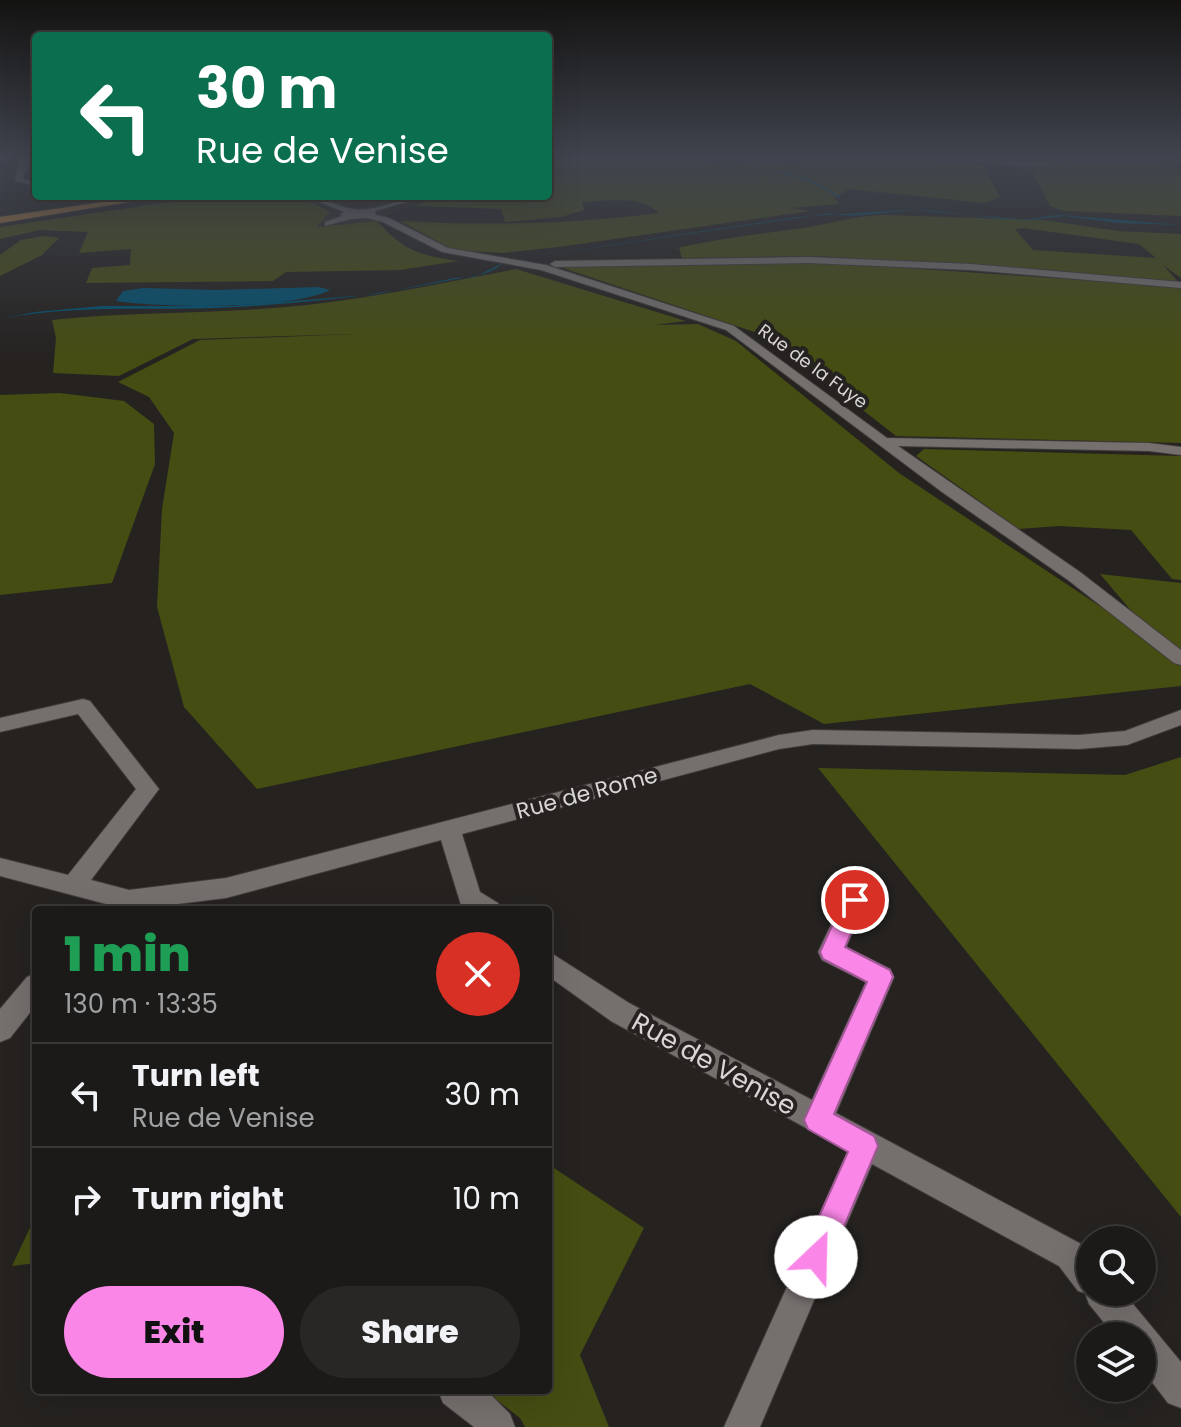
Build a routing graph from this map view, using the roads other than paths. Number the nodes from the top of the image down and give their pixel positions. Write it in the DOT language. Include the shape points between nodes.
graph roads {
  1 [pos="395,225"];
  2 [pos="519,264"];
  3 [pos="1181,285"];
  4 [pos="885,442"];
  5 [pos="1181,451"];
  6 [pos="1181,659"];
  7 [pos="1181,717"];
  8 [pos="0,725"];
  9 [pos="449,829"];
  10 [pos="0,867"];
  11 [pos="73,886"];
  12 [pos="855,900"];
  13 [pos="103,903"];
  14 [pos="483,906"];
  15 [pos="552,965"];
  16 [pos="32,990"];
  17 [pos="0,1029"];
  18 [pos="818,1120"];
  19 [pos="865,1146"];
  20 [pos="1076,1262"];
  21 [pos="1112,1306"];
  22 [pos="1126,1322"];
  23 [pos="1156,1359"];
  24 [pos="1181,1390"];
  25 [pos="742,1427"];
  1 -- 2 [label="street, Rue de la Fuye" via="445,250"];
  2 -- 3 [label="street" via="809,260"];
  2 -- 4 [label="street, Rue de la Fuye" via="594,281 730,328"];
  4 -- 5 [label="street"];
  4 -- 6 [label="street, Rue de la Fuye"];
  7 -- 9 [label="street, Rue de Rome" via="1127,738 1079,742 813,737 779,742"];
  8 -- 11 [label="street" via="83,706 148,789"];
  9 -- 13 [label="street, Rue de Rome" via="226,888"];
  9 -- 14 [label="street" via="470,898"];
  10 -- 11 [label="street, Rue de Rome"];
  11 -- 13 [label="street, Rue de Rome"];
  12 -- 18 [label="street" via="831,952 881,977"];
  15 -- 18 [label="street, Rue de Venise" via="620,1012"];
  16 -- 17 [label="street"];
  18 -- 19 [label="street, Rue de Venise"];
  19 -- 20 [label="street, Rue de Venise"];
  19 -- 25 [label="street"];
  21 -- 22 [label="street"];
  23 -- 24 [label="street"];
}
